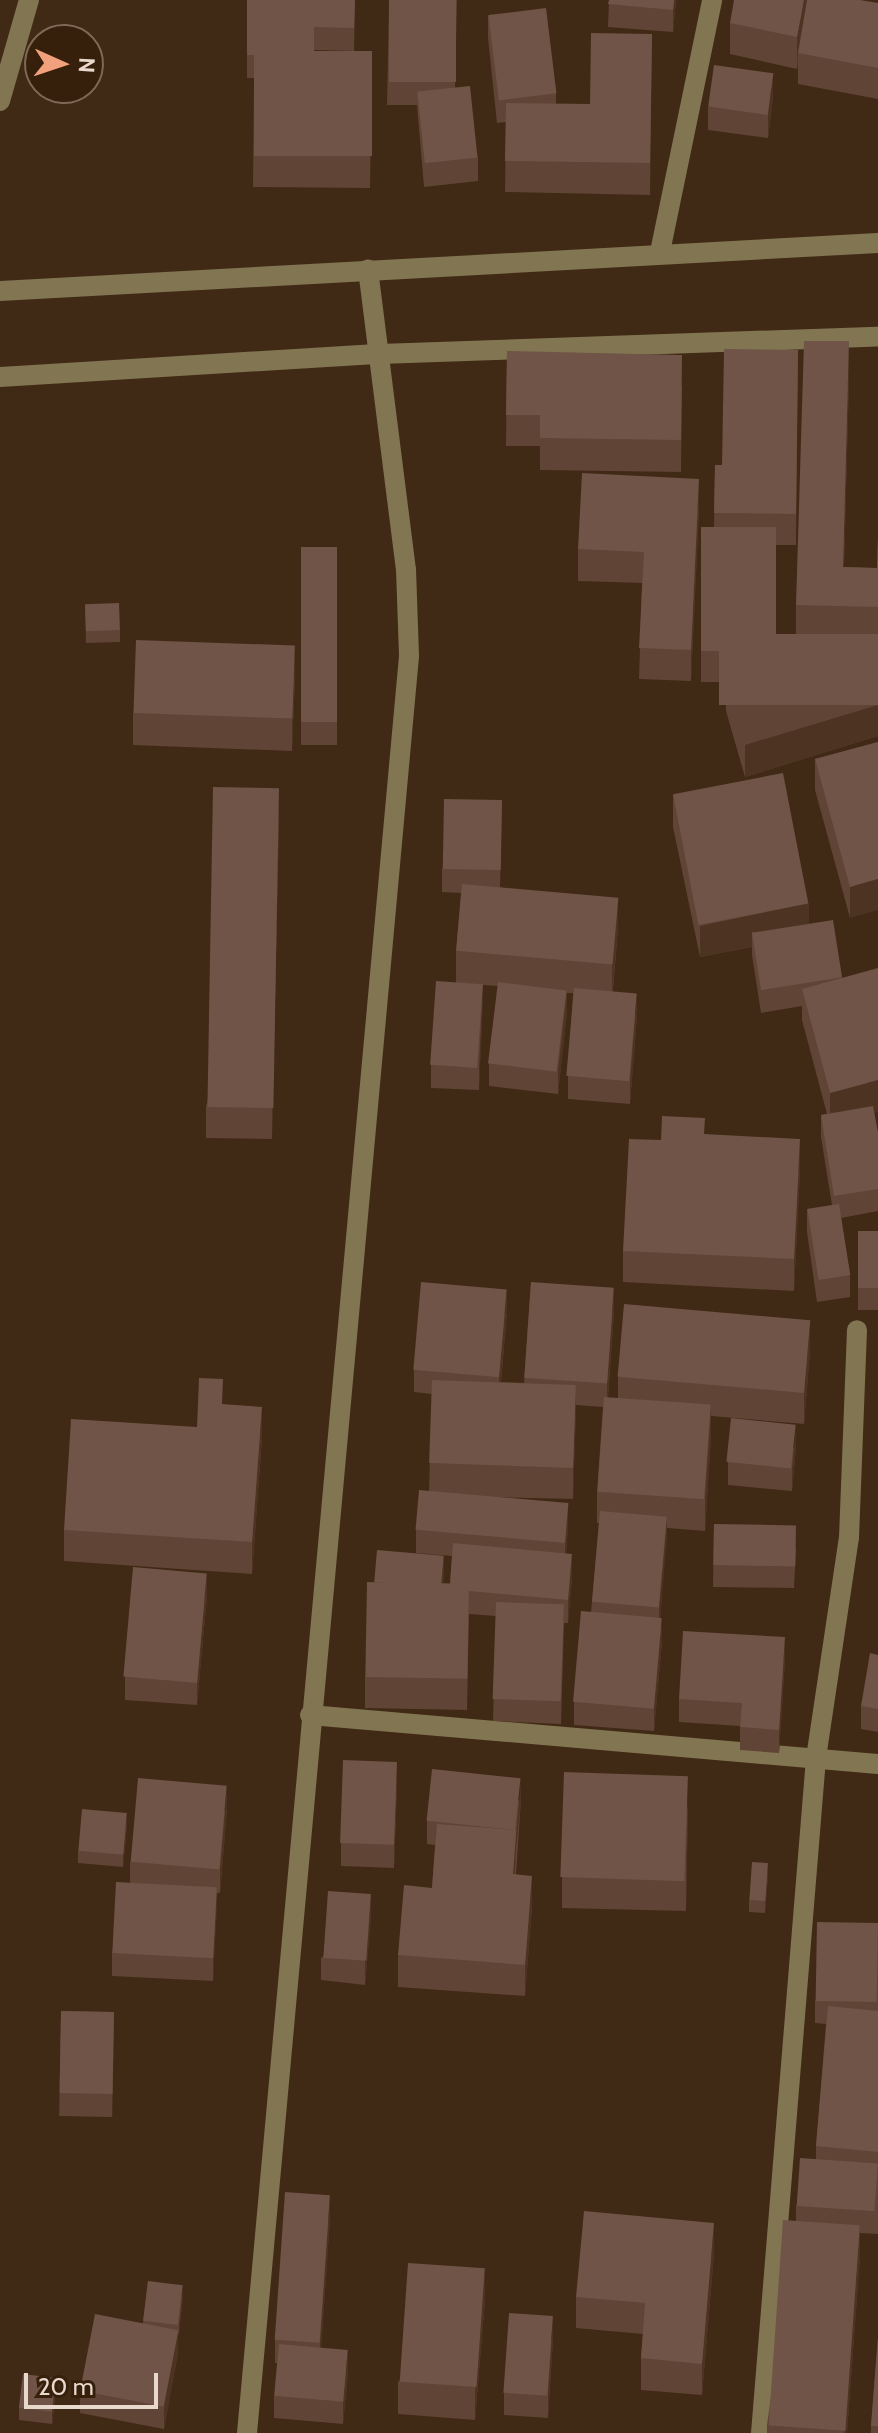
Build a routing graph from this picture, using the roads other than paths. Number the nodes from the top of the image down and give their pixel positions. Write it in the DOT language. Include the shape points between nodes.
graph roads {
  1 [pos="29,0"];
  2 [pos="712,0"];
  3 [pos="0,101"];
  4 [pos="878,243"];
  5 [pos="660,252"];
  6 [pos="368,269"];
  7 [pos="0,291"];
  8 [pos="878,337"];
  9 [pos="380,354"];
  10 [pos="0,377"];
  11 [pos="857,1330"];
  12 [pos="310,1715"];
  13 [pos="816,1758"];
  14 [pos="878,1764"];
  15 [pos="247,2433"];
  16 [pos="761,2433"];
  1 -- 3 [label="street"];
  2 -- 5 [label="street"];
  4 -- 5 [label="street"];
  5 -- 6 [label="street"];
  6 -- 7 [label="street"];
  6 -- 9 [label="street"];
  8 -- 9 [label="street"];
  9 -- 10 [label="street"];
  9 -- 12 [label="street" via="406,570 409,655"];
  11 -- 13 [label="street" via="849,1538"];
  12 -- 13 [label="street"];
  12 -- 15 [label="street"];
  13 -- 14 [label="street"];
  13 -- 16 [label="street"];
}
